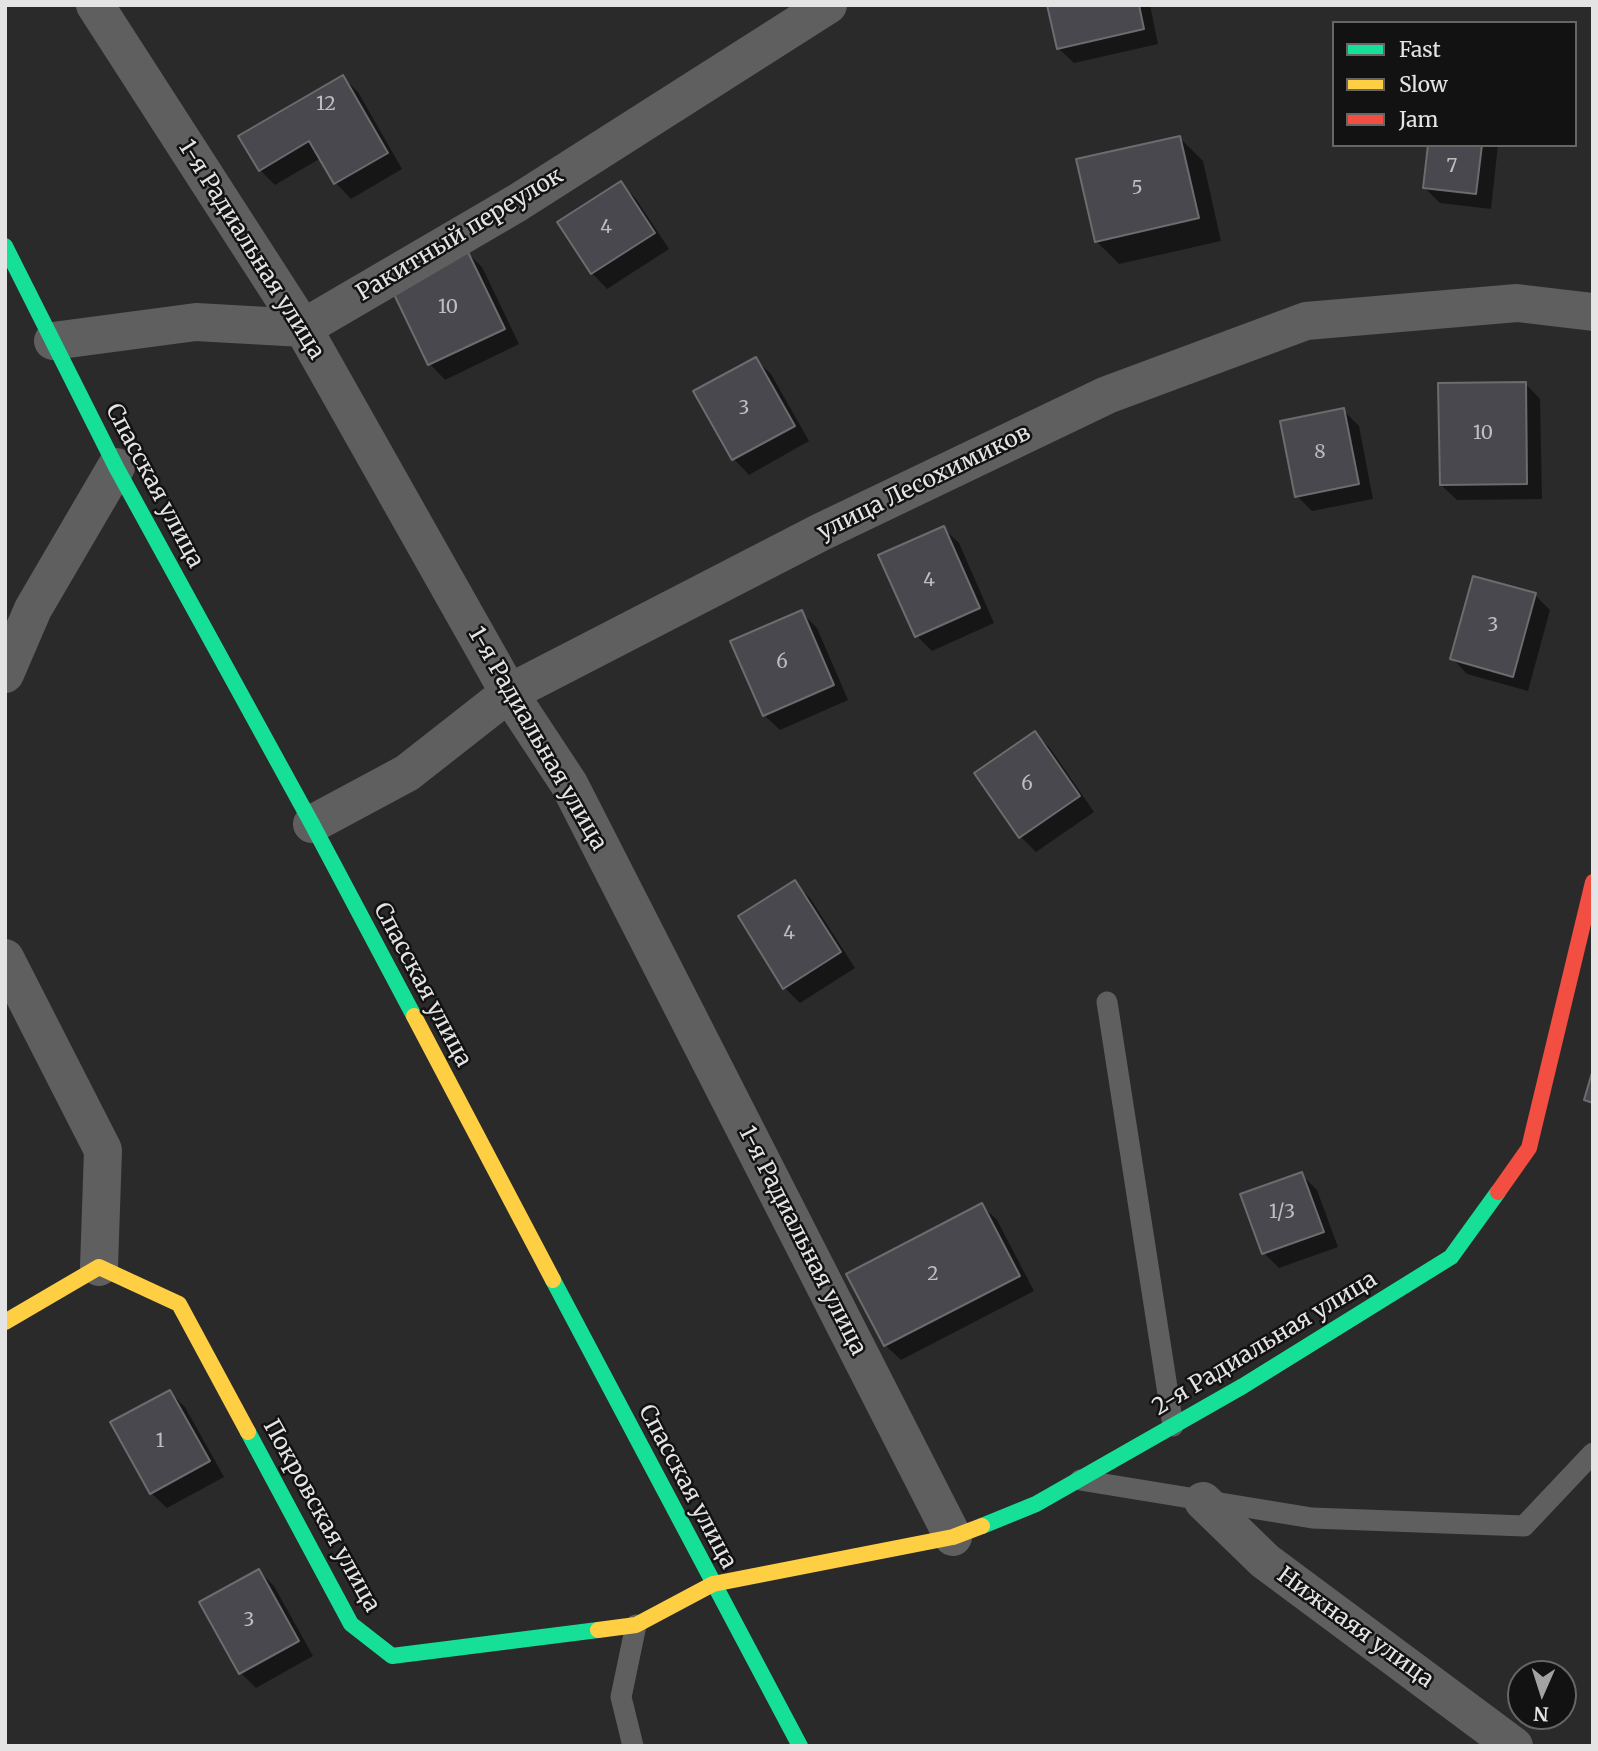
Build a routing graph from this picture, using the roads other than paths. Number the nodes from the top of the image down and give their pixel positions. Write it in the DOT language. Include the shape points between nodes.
graph roads {
  1 [pos="94,5"];
  2 [pos="828,5"];
  3 [pos="5,246"];
  4 [pos="1593,312"];
  5 [pos="303,328"];
  6 [pos="53,341"];
  7 [pos="116,467"];
  8 [pos="5,674"];
  9 [pos="509,692"];
  10 [pos="312,824"];
  11 [pos="1593,881"];
  12 [pos="5,958"];
  13 [pos="1107,1002"];
  14 [pos="99,1267"];
  15 [pos="5,1322"];
  16 [pos="1173,1426"];
  17 [pos="1593,1453"];
  18 [pos="1079,1480"];
  19 [pos="1203,1501"];
  20 [pos="953,1537"];
  21 [pos="713,1584"];
  22 [pos="636,1625"];
  23 [pos="633,1746"];
  24 [pos="800,1746"];
  25 [pos="1514,1746"];
  1 -- 5 [label="street, 1-я Радиальная улица"];
  2 -- 5 [label="street, Ракитный переулок" via="517,203"];
  3 -- 6 [label="street, Спасская улица"];
  4 -- 9 [label="street, улица Лесохимиков" via="1517,303 1306,321 1107,395 821,532"];
  5 -- 6 [label="street" via="196,322"];
  5 -- 9 [label="street, 1-я Радиальная улица"];
  6 -- 7 [label="street, Спасская улица"];
  7 -- 8 [label="street" via="33,609"];
  7 -- 10 [label="street, Спасская улица"];
  9 -- 10 [label="street, улица Лесохимиков" via="407,773"];
  9 -- 20 [label="street, 1-я Радиальная улица" via="569,784"];
  10 -- 21 [label="street, Спасская улица"];
  11 -- 16 [label="street, 2-я Радиальная улица" via="1529,1148 1451,1257"];
  12 -- 14 [label="street" via="103,1150"];
  13 -- 16 [label="lane"];
  14 -- 15 [label="street"];
  14 -- 22 [label="street, Покровская улица" via="179,1304 351,1624 392,1656"];
  16 -- 18 [label="street, 2-я Радиальная улица"];
  17 -- 19 [label="lane" via="1524,1526 1312,1518"];
  18 -- 19 [label="lane"];
  18 -- 20 [label="street, 2-я Радиальная улица" via="1036,1504"];
  19 -- 25 [label="street, Нижнаяя улица" via="1265,1562"];
  20 -- 21 [label="street, 2-я Радиальная улица"];
  21 -- 22 [label="street, Покровская улица"];
  21 -- 24 [label="street, Спасская улица"];
  22 -- 23 [label="lane" via="621,1697"];
}
